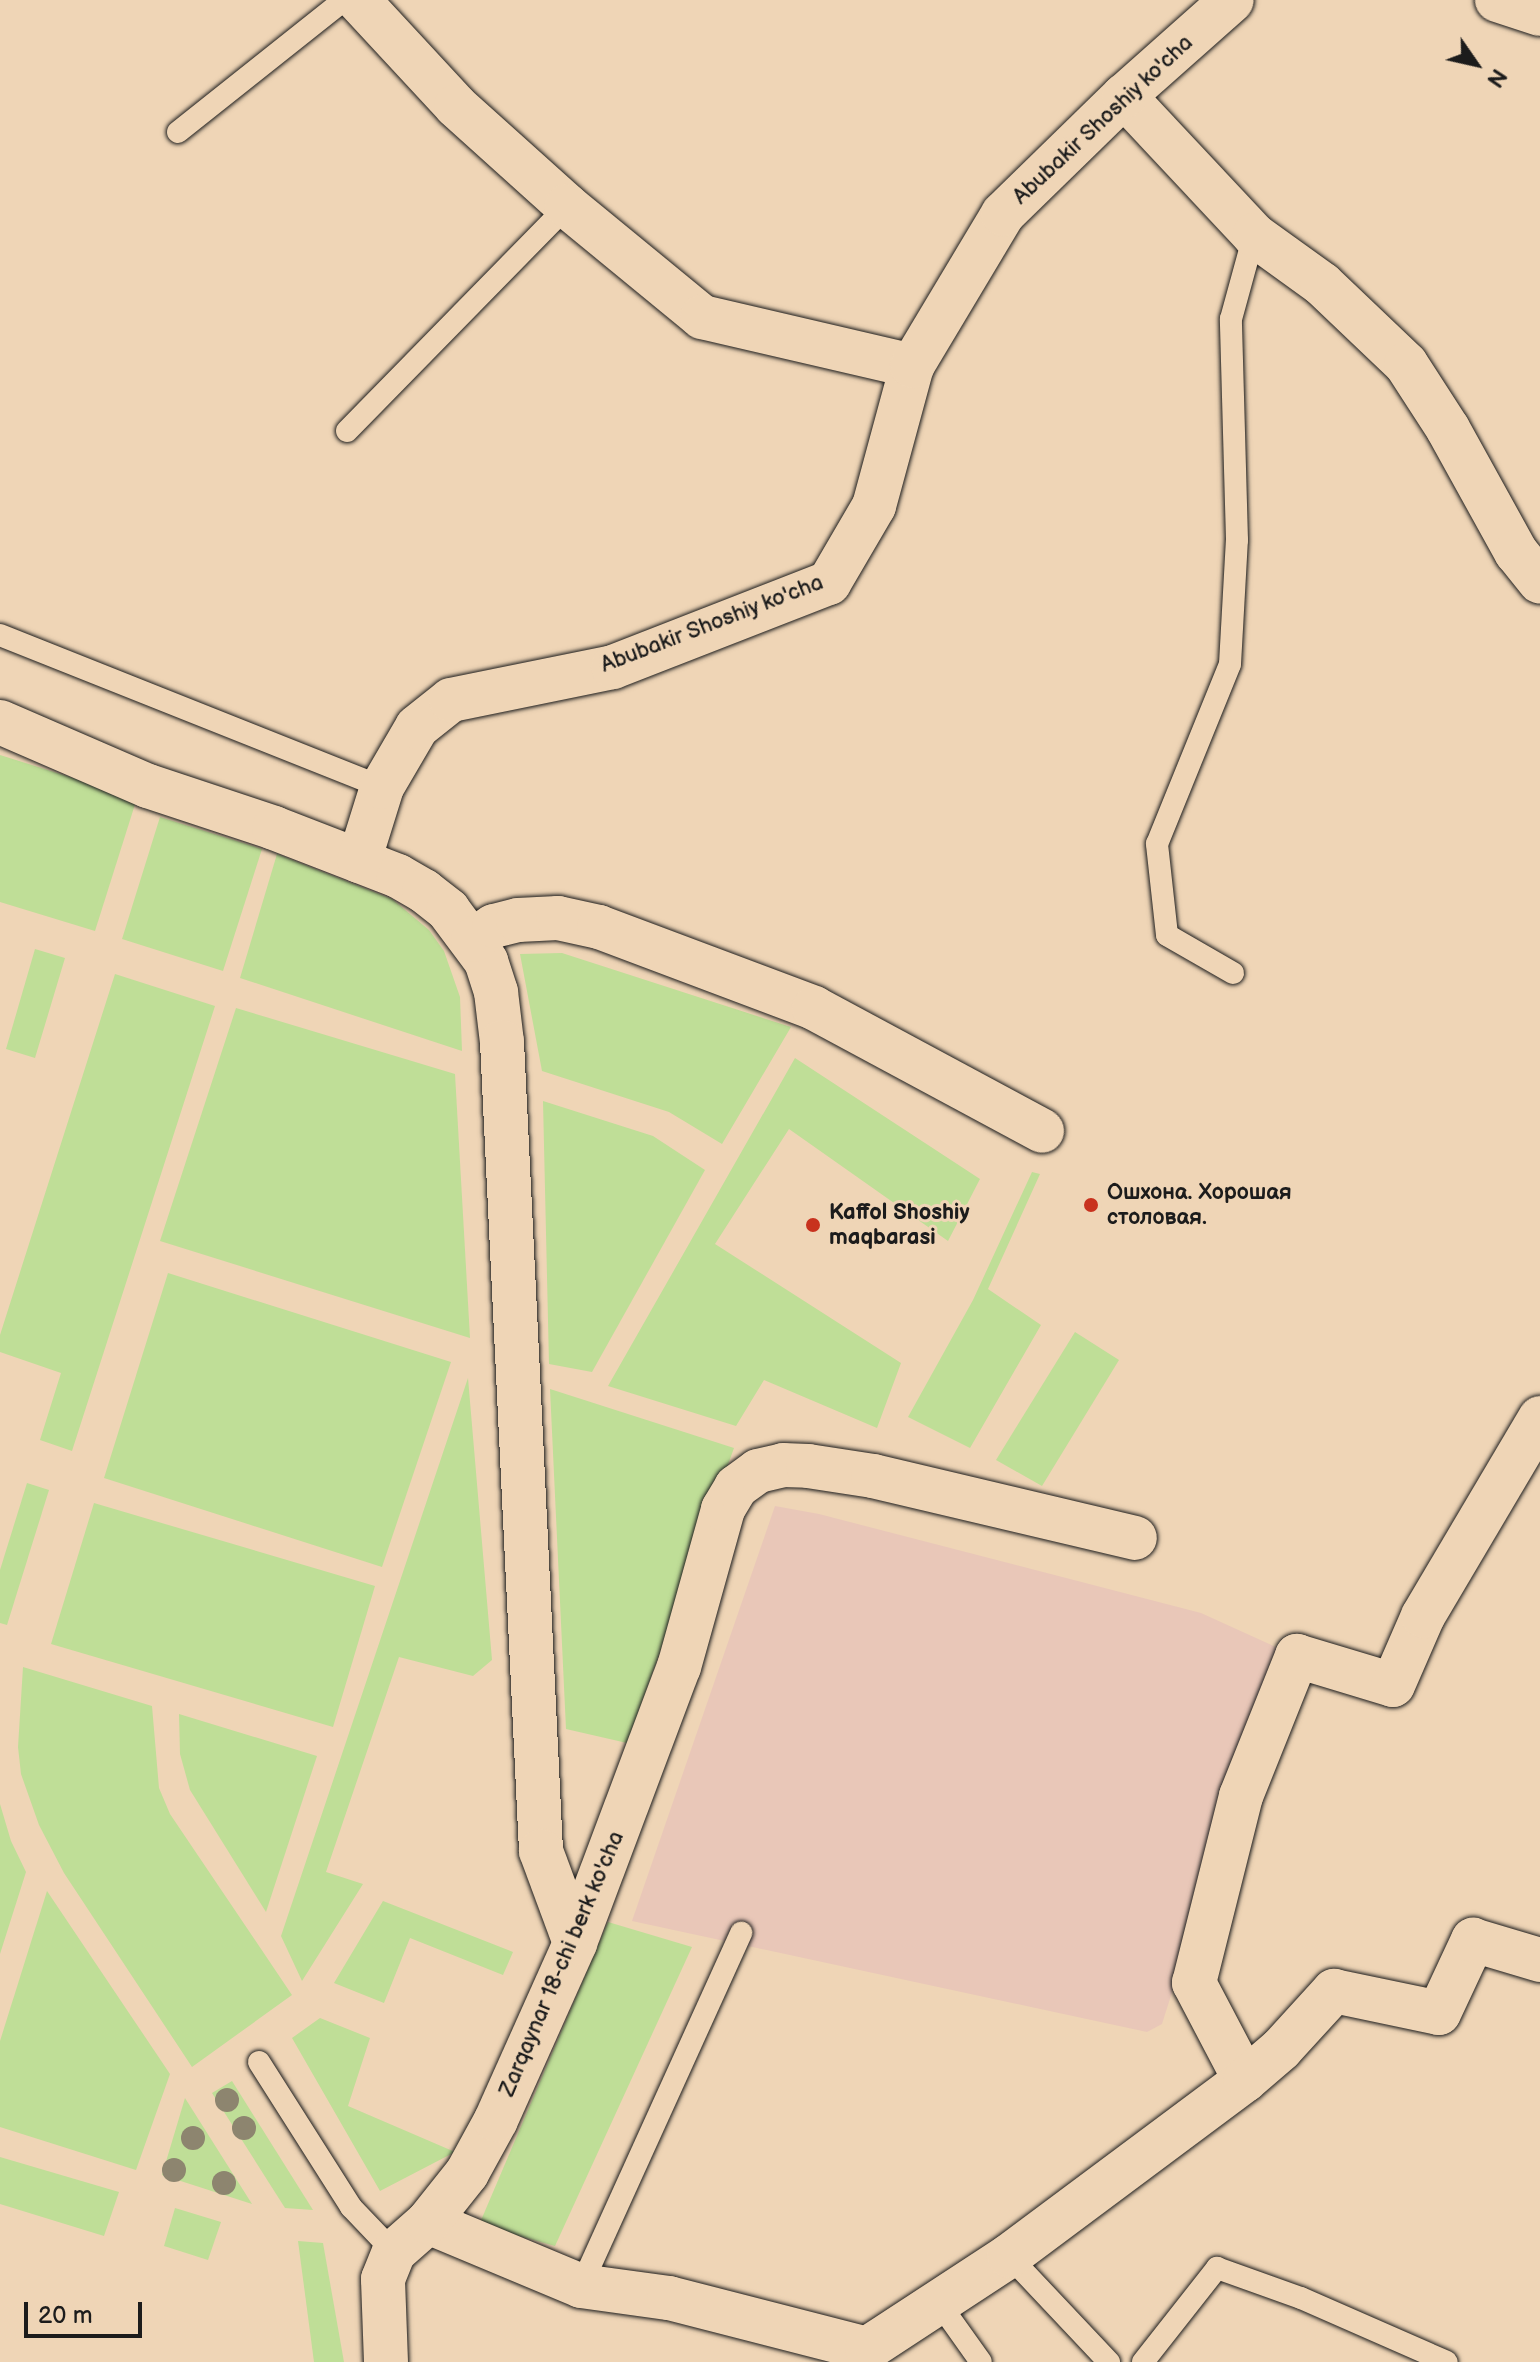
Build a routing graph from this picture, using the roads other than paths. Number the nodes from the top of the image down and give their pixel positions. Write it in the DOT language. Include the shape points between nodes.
graph roads {
  1 [pos="344,0"];
  2 [pos="358,0"];
  3 [pos="1232,0"];
  4 [pos="1497,0"];
  5 [pos="1540,14"];
  6 [pos="1124,96"];
  7 [pos="178,132"];
  8 [pos="567,206"];
  9 [pos="1254,235"];
  10 [pos="912,366"];
  11 [pos="347,431"];
  12 [pos="1540,582"];
  13 [pos="0,635"];
  14 [pos="0,722"];
  15 [pos="382,787"];
  16 [pos="359,861"];
  17 [pos="473,940"];
  18 [pos="1233,973"];
  19 [pos="1042,1131"];
  20 [pos="1540,1418"];
  21 [pos="1525,1474"];
  22 [pos="1135,1538"];
  23 [pos="741,1933"];
  24 [pos="575,1943"];
  25 [pos="1540,1960"];
  26 [pos="259,2062"];
  27 [pos="1245,2080"];
  28 [pos="428,2222"];
  29 [pos="394,2252"];
  30 [pos="1009,2256"];
  31 [pos="581,2286"];
  32 [pos="939,2303"];
  33 [pos="867,2355"];
  34 [pos="386,2362"];
  35 [pos="981,2362"];
  36 [pos="1109,2362"];
  37 [pos="1143,2362"];
  38 [pos="1447,2362"];
  1 -- 7 [label="lane"];
  2 -- 8 [label="street" via="456,106"];
  3 -- 6 [label="street, Abubakir Shoshiy ko'cha"];
  4 -- 5 [label="street"];
  6 -- 9 [label="street"];
  6 -- 10 [label="street, Abubakir Shoshiy ko'cha" via="1003,214"];
  8 -- 10 [label="street" via="702,317"];
  8 -- 11 [label="lane"];
  9 -- 12 [label="street" via="1322,284 1406,364 1516,552"];
  9 -- 18 [label="lane" via="1231,319 1237,540 1230,664 1157,844 1167,935"];
  10 -- 15 [label="street, Abubakir Shoshiy ko'cha" via="874,506 829,583 613,667 451,700 417,727"];
  13 -- 15 [label="lane"];
  14 -- 16 [label="street" via="148,786"];
  15 -- 16 [label="street, Abubakir Shoshiy ko'cha"];
  16 -- 17 [label="street" via="424,891"];
  17 -- 19 [label="street" via="494,926 528,919 558,918 599,927 814,1008"];
  17 -- 24 [label="street" via="492,976 502,1042 541,1851"];
  20 -- 21 [label="street"];
  21 -- 27 [label="street" via="1423,1616 1393,1685 1297,1656 1241,1796 1194,1983"];
  22 -- 24 [label="street, Zarqaynar 18-chi berk ko'cha" via="873,1476 783,1465 747,1478 723,1509 679,1667"];
  23 -- 31 [label="lane"];
  24 -- 28 [label="street, Zarqaynar 18-chi berk ko'cha" via="496,2120 467,2173"];
  25 -- 27 [label="street" via="1473,1940 1439,2013 1334,1991"];
  26 -- 29 [label="lane" via="351,2207"];
  27 -- 30 [label="street"];
  28 -- 29 [label="street, Zarqaynar 18-chi berk ko'cha"];
  28 -- 31 [label="street"];
  29 -- 34 [label="street" via="383,2279"];
  30 -- 32 [label="street"];
  30 -- 36 [label="lane"];
  31 -- 33 [label="street" via="669,2298"];
  32 -- 33 [label="street"];
  32 -- 35 [label="lane"];
  37 -- 38 [label="lane" via="1217,2268 1301,2298"];
}
